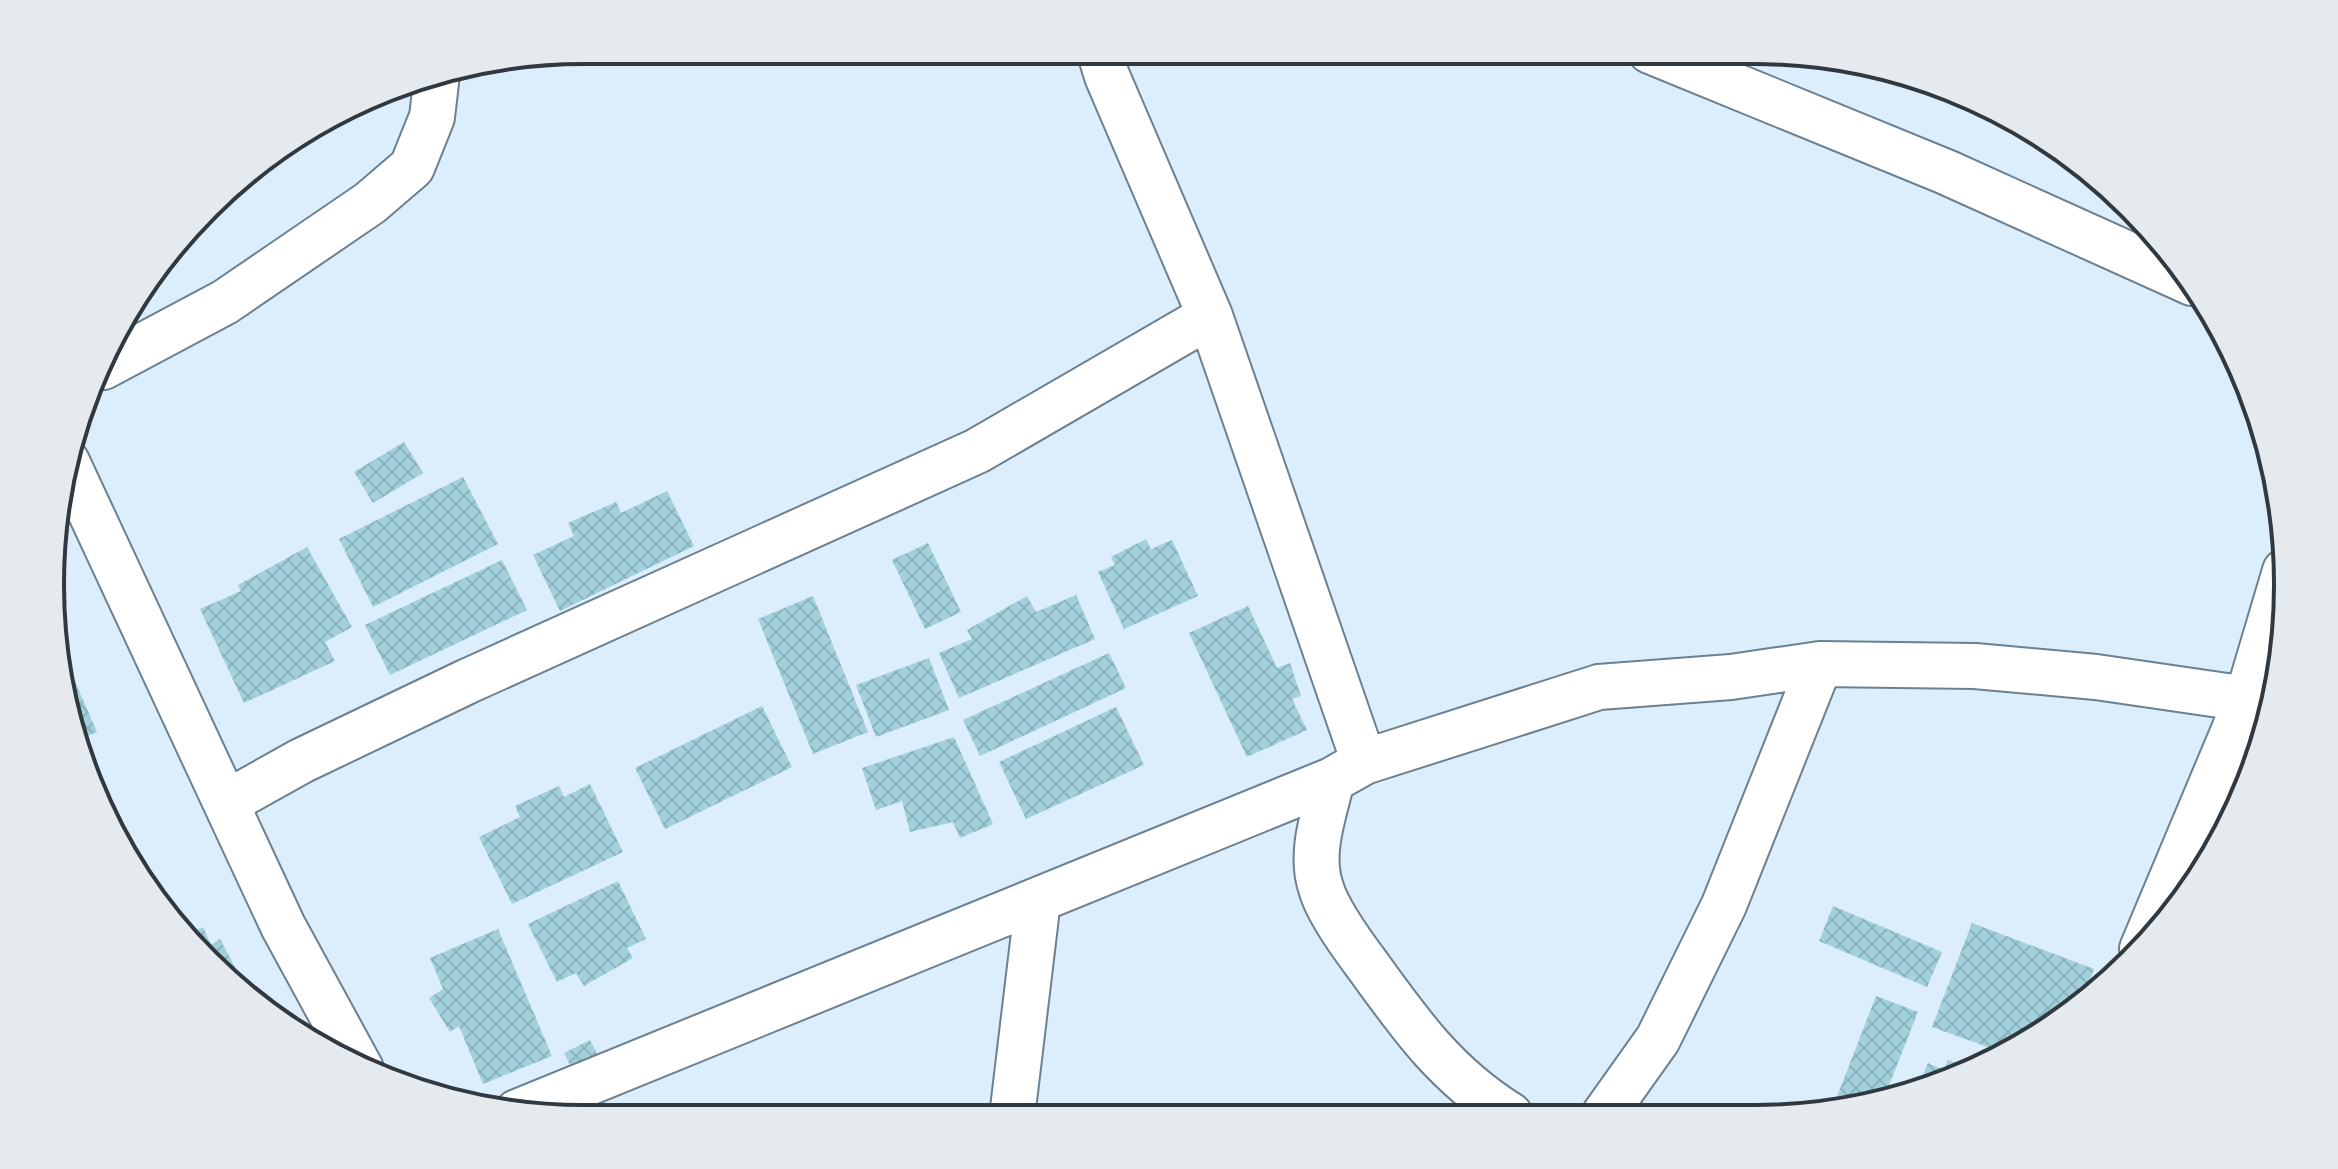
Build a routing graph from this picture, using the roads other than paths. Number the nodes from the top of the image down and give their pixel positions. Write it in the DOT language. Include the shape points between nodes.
graph roads {
  1 [pos="1103,64"];
  2 [pos="1682,64"];
  3 [pos="436,86"];
  4 [pos="2170,273"];
  5 [pos="1210,316"];
  6 [pos="115,361"];
  7 [pos="75,479"];
  8 [pos="2271,645"];
  9 [pos="1820,664"];
  10 [pos="2259,705"];
  11 [pos="1348,771"];
  12 [pos="226,803"];
  13 [pos="1038,900"];
  14 [pos="2163,904"];
  15 [pos="350,1049"];
  16 [pos="539,1103"];
  17 [pos="1013,1105"];
  18 [pos="1494,1105"];
  19 [pos="1611,1105"];
  1 -- 5 [label="street"];
  2 -- 4 [label="street" via="1946,172"];
  3 -- 6 [label="street" via="432,117 412,167 370,203 225,302"];
  5 -- 11 [label="street"];
  5 -- 12 [label="street" via="977,451 468,681"];
  7 -- 12 [label="street"];
  8 -- 10 [label="street"];
  9 -- 10 [label="street" via="1975,666 2096,677"];
  9 -- 11 [label="street" via="1599,687"];
  9 -- 19 [label="street" via="1724,905 1658,1039"];
  10 -- 14 [label="street"];
  11 -- 13 [label="street"];
  11 -- 18 [label="street" via="1318,840 1321,889 1351,943 1420,1037"];
  12 -- 15 [label="street" via="283,926"];
  13 -- 16 [label="street"];
  13 -- 17 [label="street"];
}
